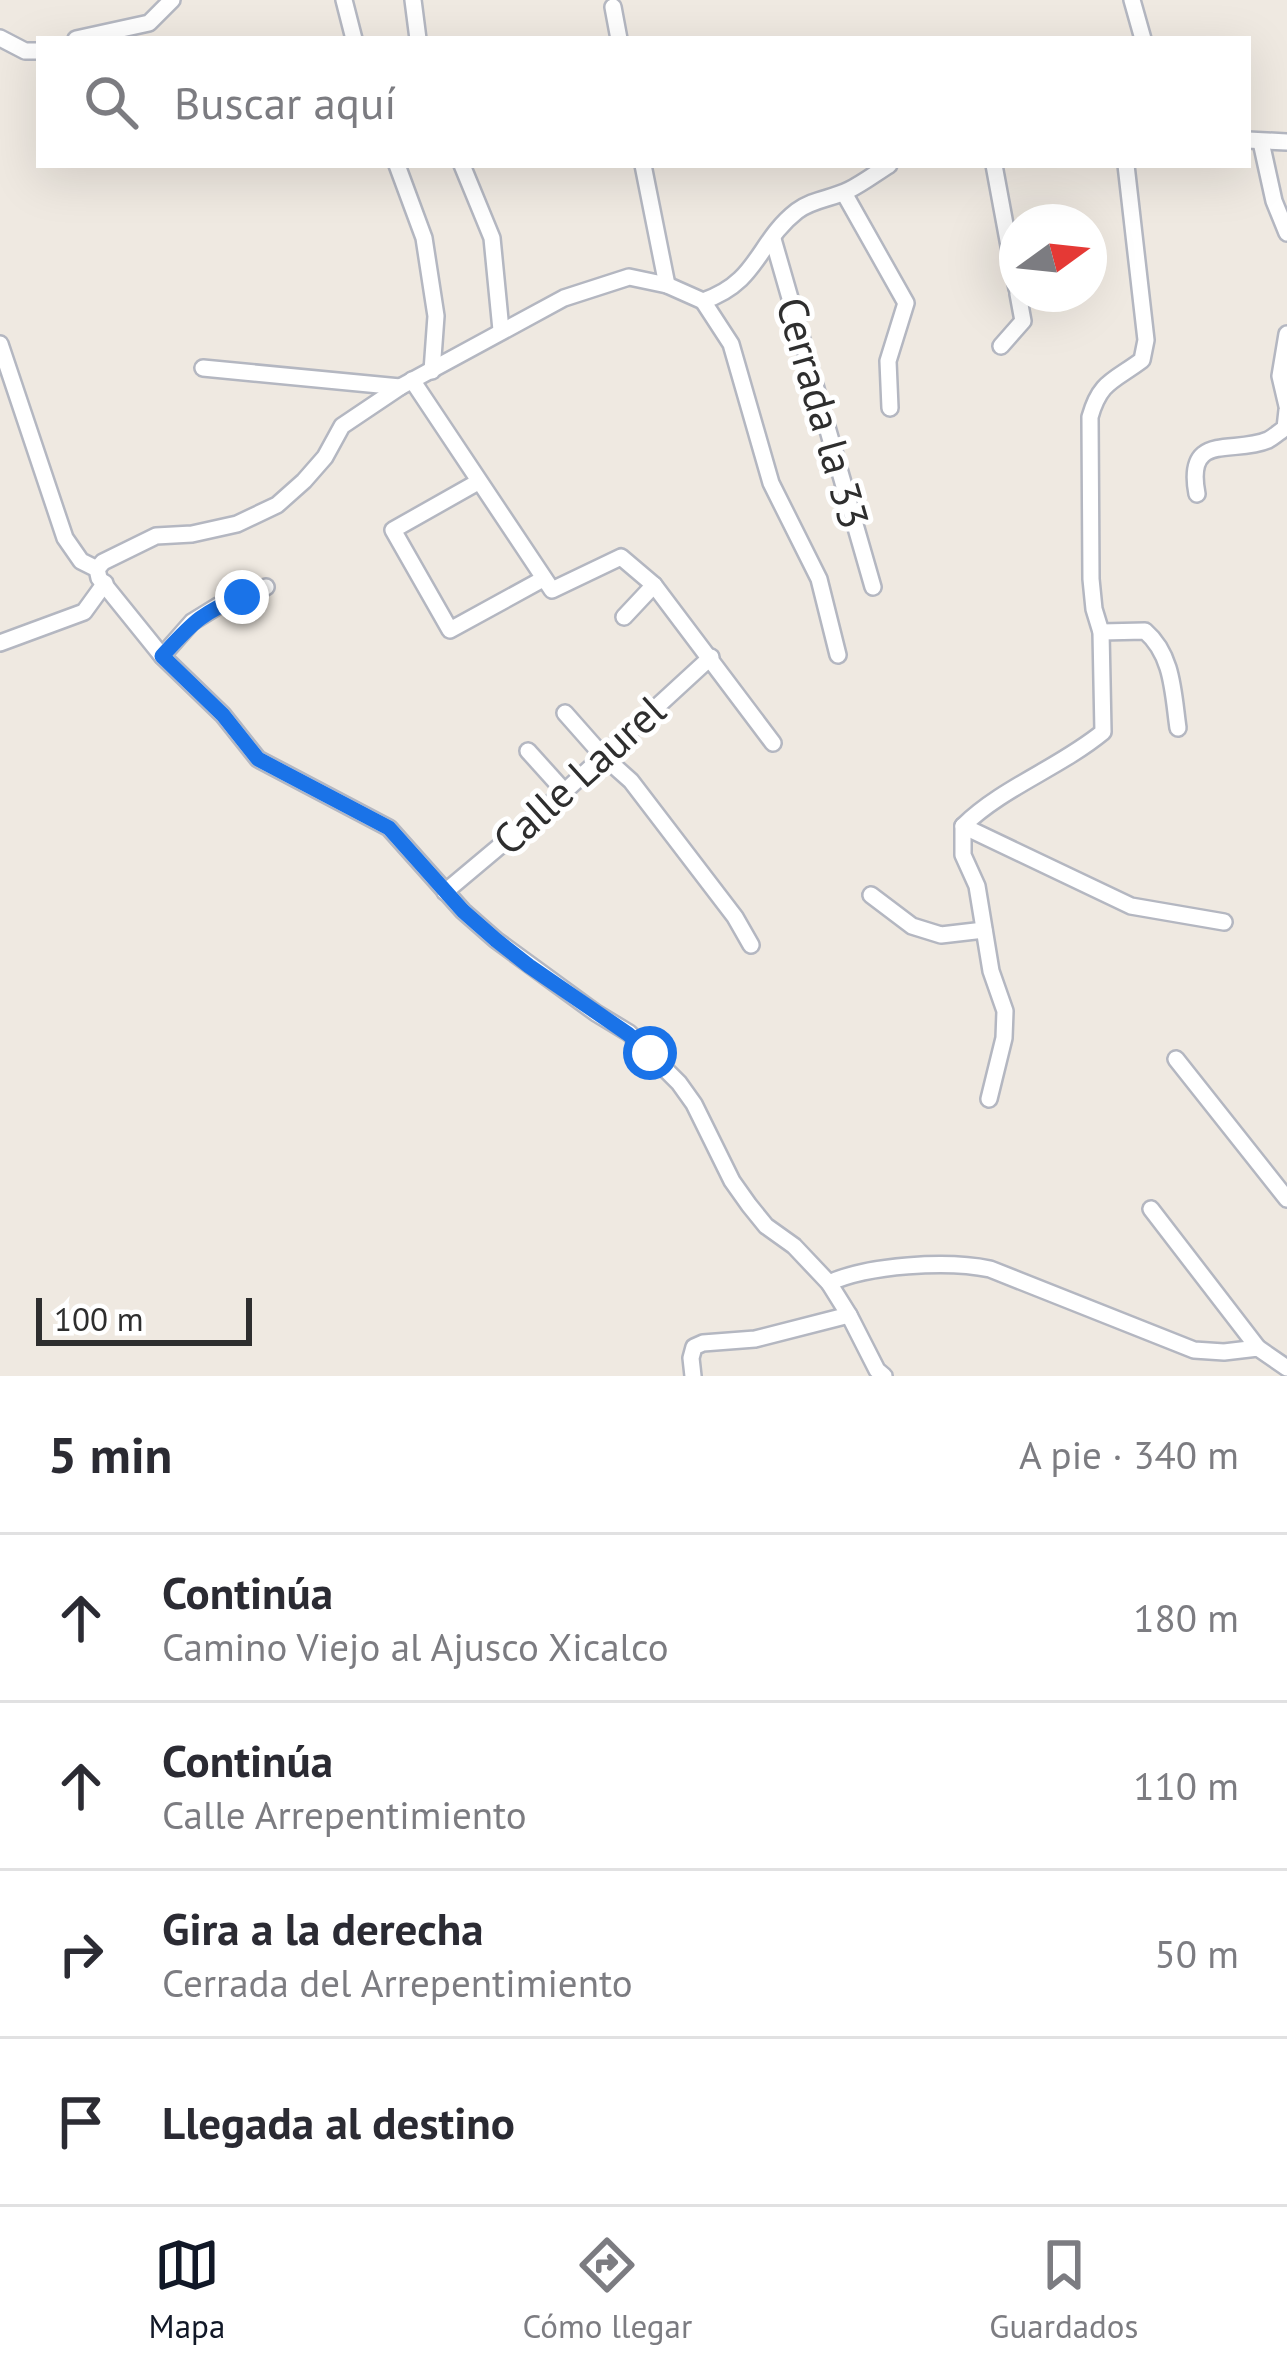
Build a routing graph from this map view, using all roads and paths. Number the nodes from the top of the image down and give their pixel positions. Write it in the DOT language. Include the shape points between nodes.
graph roads {
  1 [pos="172,0"];
  2 [pos="344,0"];
  3 [pos="413,0"];
  4 [pos="1132,0"];
  5 [pos="613,7"];
  6 [pos="89,36"];
  7 [pos="353,36"];
  8 [pos="417,36"];
  9 [pos="618,36"];
  10 [pos="1142,36"];
  11 [pos="0,38"];
  12 [pos="36,51"];
  13 [pos="1254,141"];
  14 [pos="1287,142"];
  15 [pos="398,168"];
  16 [pos="463,168"];
  17 [pos="645,168"];
  18 [pos="884,168"];
  19 [pos="995,168"];
  20 [pos="1126,168"];
  21 [pos="844,193"];
  22 [pos="1001,204"];
  23 [pos="1287,233"];
  24 [pos="772,239"];
  25 [pos="667,286"];
  26 [pos="703,301"];
  27 [pos="1021,312"];
  28 [pos="501,330"];
  29 [pos="1287,334"];
  30 [pos="0,344"];
  31 [pos="1001,346"];
  32 [pos="203,368"];
  33 [pos="432,370"];
  34 [pos="406,383"];
  35 [pos="890,408"];
  36 [pos="1287,408"];
  37 [pos="478,482"];
  38 [pos="1197,494"];
  39 [pos="101,576"];
  40 [pos="543,579"];
  41 [pos="654,585"];
  42 [pos="266,587"];
  43 [pos="873,587"];
  44 [pos="624,617"];
  45 [pos="1101,632"];
  46 [pos="0,643"];
  47 [pos="838,655"];
  48 [pos="162,656"];
  49 [pos="711,658"];
  50 [pos="566,712"];
  51 [pos="1178,728"];
  52 [pos="773,743"];
  53 [pos="528,751"];
  54 [pos="603,756"];
  55 [pos="565,792"];
  56 [pos="963,826"];
  57 [pos="446,892"];
  58 [pos="871,895"];
  59 [pos="1224,922"];
  60 [pos="984,930"];
  61 [pos="751,945"];
  62 [pos="1176,1059"];
  63 [pos="989,1099"];
  64 [pos="1287,1199"];
  65 [pos="1151,1209"];
  66 [pos="829,1283"];
  67 [pos="849,1315"];
  68 [pos="1258,1348"];
  69 [pos="1287,1368"];
  70 [pos="693,1376"];
  71 [pos="884,1376"];
  1 -- 6 [label="street" via="149,22"];
  2 -- 7 [label="street"];
  3 -- 8 [label="street"];
  4 -- 10 [label="street"];
  5 -- 9 [label="street"];
  11 -- 12 [label="street"];
  13 -- 14 [label="street"];
  13 -- 23 [label="street"];
  15 -- 33 [label="street" via="424,238 436,316"];
  16 -- 28 [label="street" via="492,238"];
  17 -- 25 [label="street"];
  18 -- 21 [label="street"];
  19 -- 22 [label="street"];
  20 -- 45 [label="street" via="1146,340 1142,360 1107,383 1090,417 1090,579"];
  21 -- 24 [label="street" via="802,207"];
  21 -- 35 [label="street" via="906,303 888,361"];
  24 -- 26 [label="street" via="739,283"];
  24 -- 43 [label="street, Cerrada la 33"];
  25 -- 26 [label="street"];
  25 -- 28 [label="street" via="629,277 598,285"];
  26 -- 47 [label="street" via="731,344 771,483 819,579"];
  27 -- 31 [label="street" via="1023,321"];
  28 -- 33 [label="street"];
  29 -- 36 [label="street" via="1280,376"];
  30 -- 39 [label="street" via="65,538"];
  32 -- 34 [label="street"];
  33 -- 34 [label="street"];
  34 -- 37 [label="street"];
  34 -- 39 [label="street" via="342,426 325,457 277,505 237,524 157,536 103,562"];
  36 -- 38 [label="street" via="1285,428 1268,440 1202,456 1193,472"];
  37 -- 40 [label="street"];
  37 -- 40 [label="street" via="393,530 450,630"];
  39 -- 46 [label="street" via="84,611"];
  39 -- 48 [label="street"];
  40 -- 41 [label="street" via="552,590 621,557"];
  41 -- 44 [label="street"];
  41 -- 49 [label="street"];
  42 -- 48 [label="street" via="192,622"];
  45 -- 51 [label="street" via="1144,631 1159,643"];
  45 -- 56 [label="street" via="1103,732 987,802"];
  48 -- 57 [label="street" via="258,759 389,828"];
  49 -- 52 [label="street"];
  49 -- 54 [label="street, Calle Laurel"];
  50 -- 54 [label="street"];
  53 -- 55 [label="street"];
  54 -- 55 [label="street, Calle Laurel"];
  54 -- 61 [label="street" via="693,859"];
  55 -- 57 [label="street, Calle Laurel"];
  56 -- 59 [label="street" via="1131,905"];
  56 -- 60 [label="street"];
  57 -- 66 [label="street" via="529,966 650,1053 694,1104 749,1205"];
  58 -- 60 [label="street" via="912,926 941,935"];
  60 -- 63 [label="street" via="1005,1011"];
  62 -- 64 [label="street"];
  65 -- 68 [label="street"];
  66 -- 67 [label="street"];
  66 -- 68 [label="street" via="864,1271 964,1263 1194,1350"];
  67 -- 70 [label="street" via="703,1343 694,1347"];
  67 -- 71 [label="street"];
  68 -- 69 [label="street"];
}
